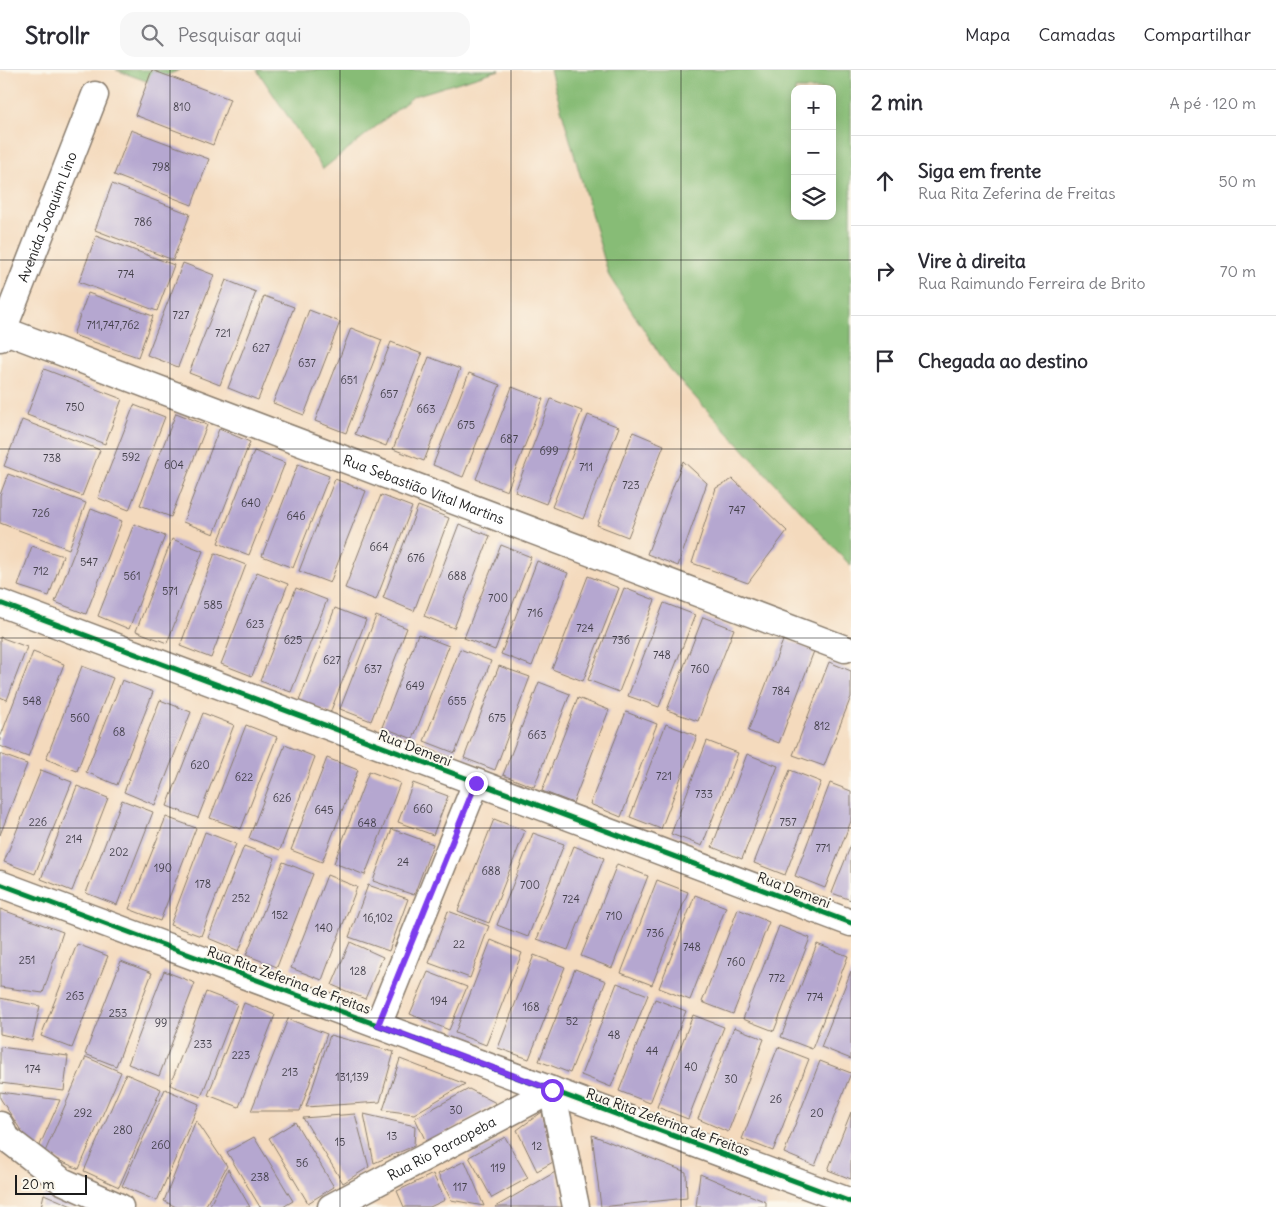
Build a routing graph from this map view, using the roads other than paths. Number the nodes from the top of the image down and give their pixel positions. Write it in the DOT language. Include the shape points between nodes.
graph roads {
  1 [pos="95,95"];
  2 [pos="1,334"];
  3 [pos="0,603"];
  4 [pos="845,649"];
  5 [pos="476,783"];
  6 [pos="0,884"];
  7 [pos="851,923"];
  8 [pos="378,1025"];
  9 [pos="552,1090"];
  10 [pos="0,1125"];
  11 [pos="848,1203"];
  12 [pos="120,1207"];
  13 [pos="330,1207"];
  14 [pos="576,1207"];
  1 -- 2 [label="street, Avenida Joaquim Lino"];
  2 -- 4 [label="street, Rua Sebastião Vital Martins"];
  3 -- 5 [label="street, Rua Demeni"];
  5 -- 7 [label="street, Rua Demeni"];
  5 -- 8 [label="street"];
  6 -- 8 [label="street, Rua Rita Zeferina de Freitas"];
  8 -- 9 [label="street, Rua Rita Zeferina de Freitas"];
  9 -- 11 [label="street, Rua Rita Zeferina de Freitas"];
  9 -- 13 [label="street, Rua Rio Paraopeba"];
  9 -- 14 [label="street"];
  10 -- 12 [label="street" via="5,1137 62,1180"];
}
